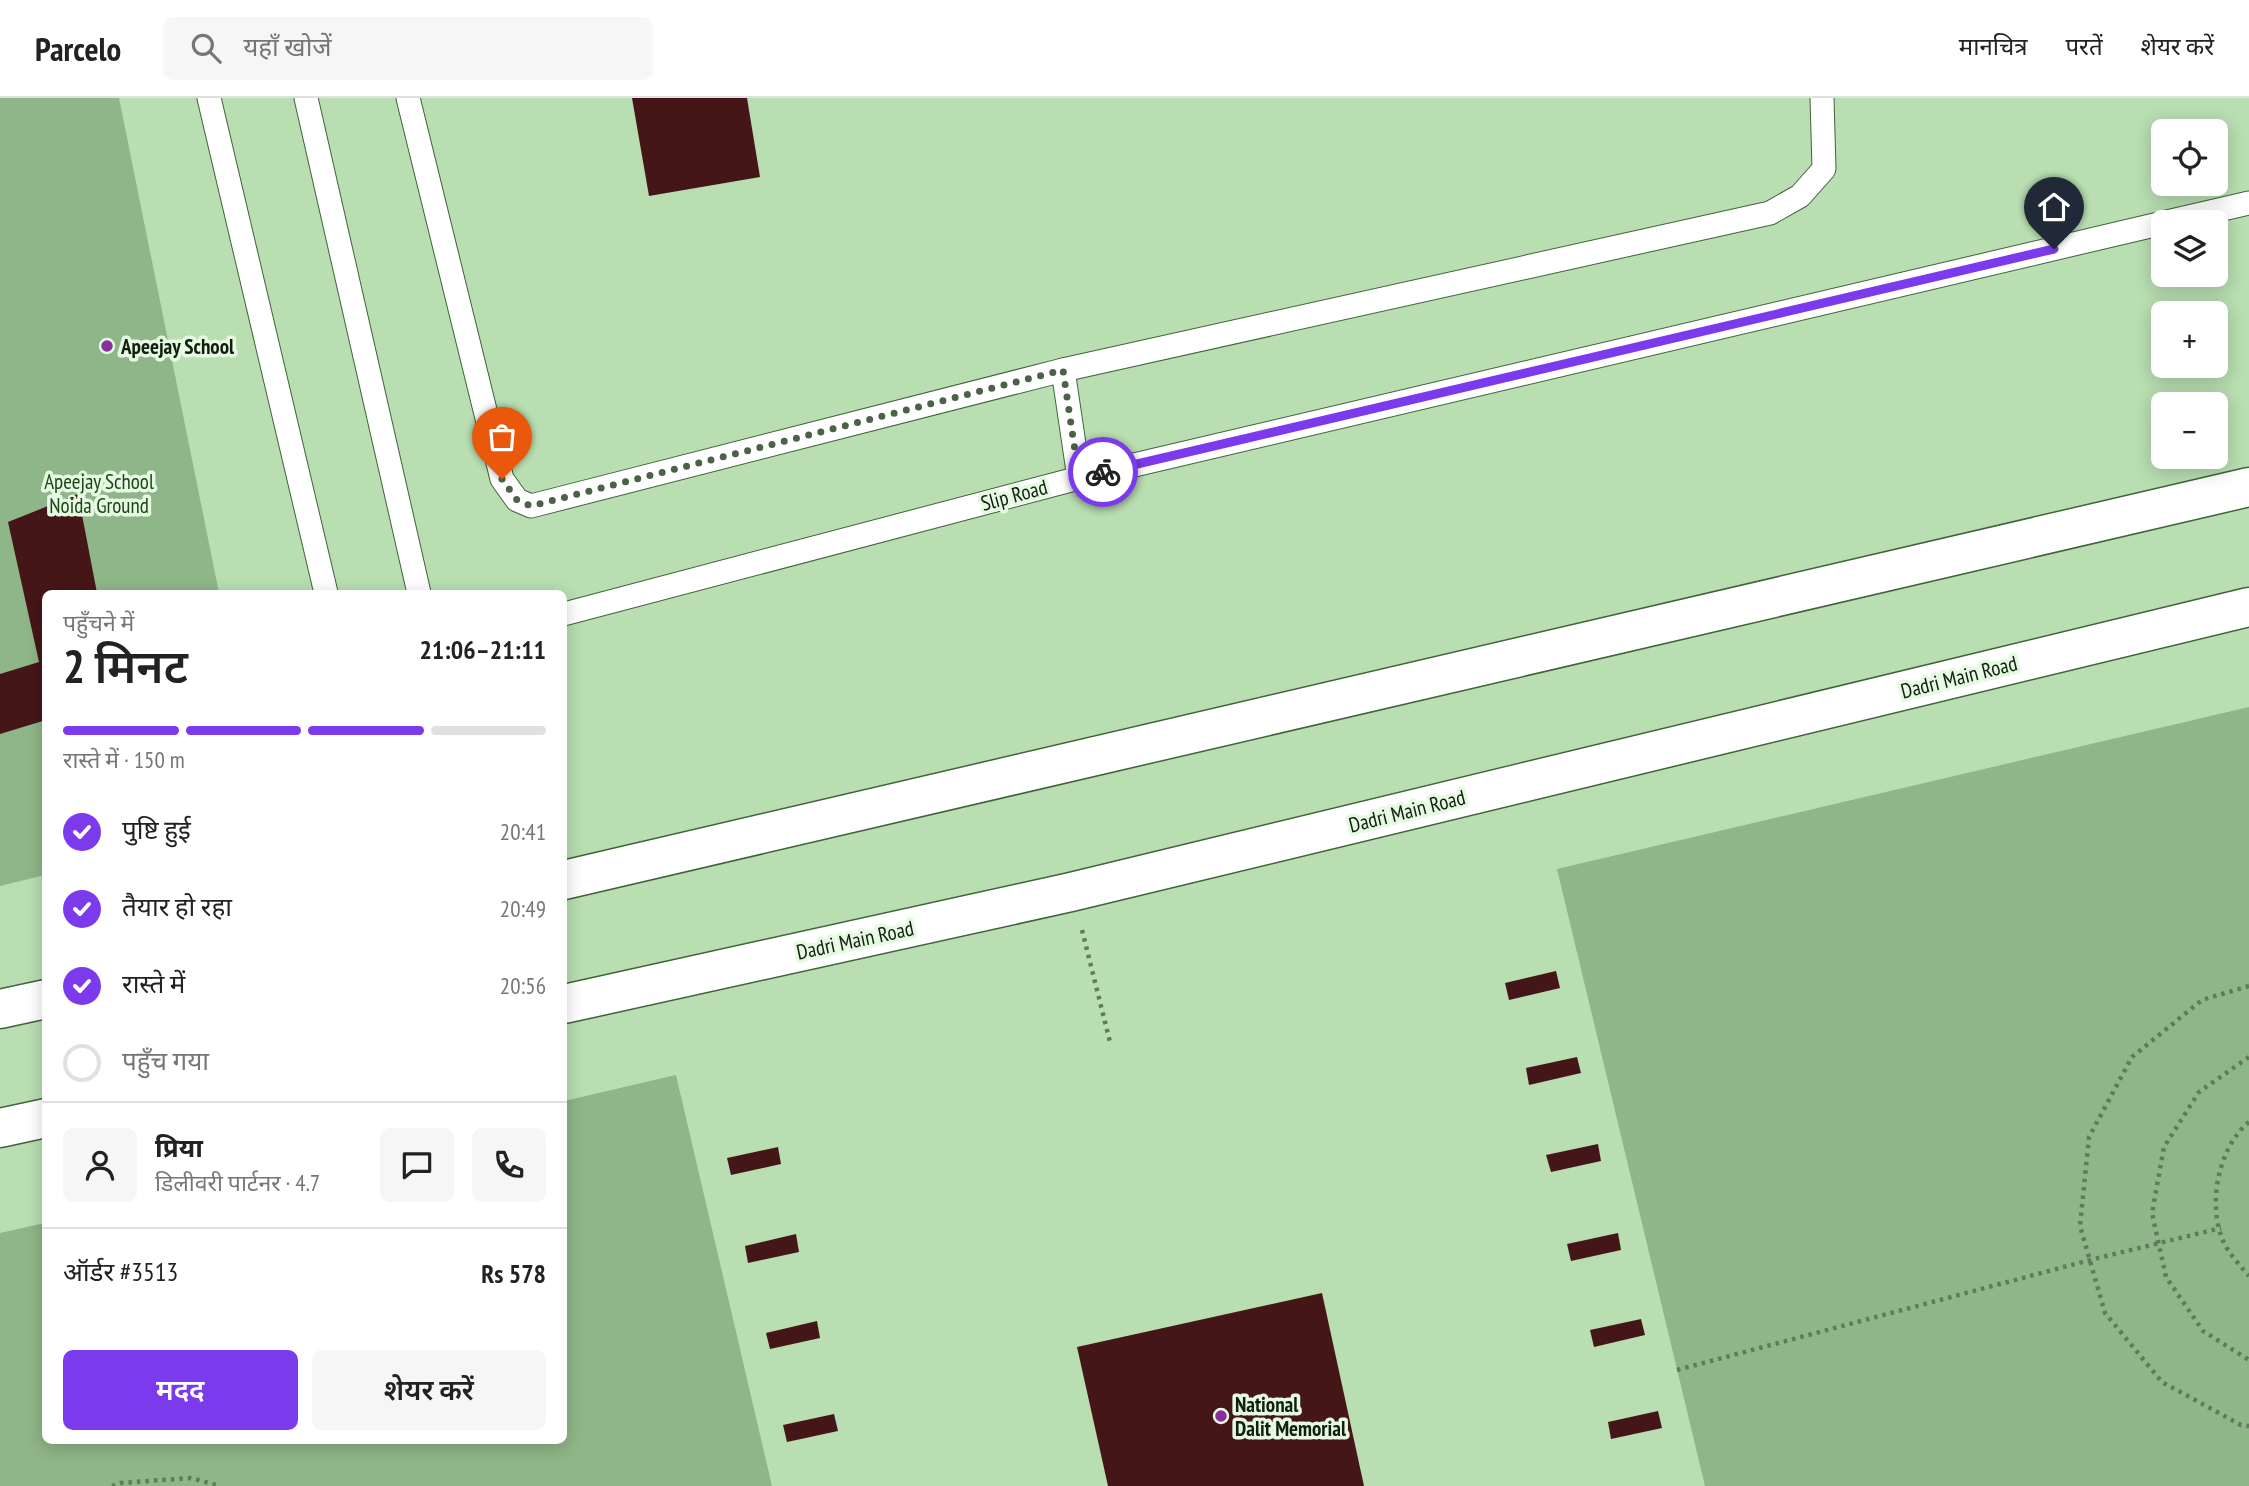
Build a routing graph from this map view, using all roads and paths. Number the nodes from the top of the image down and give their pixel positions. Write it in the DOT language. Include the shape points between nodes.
graph roads {
  1 [pos="209,98"];
  2 [pos="306,98"];
  3 [pos="408,98"];
  4 [pos="1822,98"];
  5 [pos="2249,203"];
  6 [pos="2220,210"];
  7 [pos="2151,226"];
  8 [pos="1063,370"];
  9 [pos="1079,478"];
  10 [pos="2249,487"];
  11 [pos="325,590"];
  12 [pos="418,590"];
  13 [pos="2249,607"];
  14 [pos="567,613"];
  15 [pos="567,879"];
  16 [pos="1072,892"];
  17 [pos="2249,986"];
  18 [pos="42,1000"];
  19 [pos="567,1003"];
  20 [pos="0,1009"];
  21 [pos="1110,1042"];
  22 [pos="2249,1057"];
  23 [pos="42,1119"];
  24 [pos="2249,1122"];
  25 [pos="0,1128"];
  26 [pos="2221,1228"];
  27 [pos="2158,1243"];
  28 [pos="2090,1260"];
  29 [pos="2249,1276"];
  30 [pos="2249,1360"];
  31 [pos="1677,1370"];
  32 [pos="2249,1426"];
  33 [pos="120,1484"];
  34 [pos="112,1486"];
  35 [pos="220,1486"];
  1 -- 11 [label="lane"];
  2 -- 12 [label="lane"];
  3 -- 8 [label="lane" via="502,479 517,500 531,506"];
  4 -- 8 [label="lane" via="1824,169 1800,196 1770,213"];
  5 -- 6 [label="lane, Slip Road"];
  7 -- 9 [label="lane, Slip Road"];
  8 -- 9 [label="lane"];
  9 -- 14 [label="lane, Slip Road"];
  10 -- 15 [label="highway"];
  13 -- 16 [label="highway, Dadri Main Road"];
  16 -- 19 [label="highway, Dadri Main Road"];
  16 -- 21 [label="path"];
  17 -- 28 [label="path" via="2202,1000 2132,1057 2089,1137 2080,1226"];
  18 -- 20 [label="highway"];
  22 -- 27 [label="path" via="2199,1092 2164,1147 2152,1213"];
  23 -- 25 [label="highway"];
  24 -- 26 [label="path" via="2220,1167 2215,1208"];
  26 -- 27 [label="path"];
  26 -- 29 [label="path" via="2227,1248"];
  27 -- 28 [label="path"];
  27 -- 30 [label="path" via="2166,1277 2203,1331"];
  28 -- 31 [label="path"];
  28 -- 32 [label="path" via="2105,1313 2162,1382"];
  33 -- 34 [label="path"];
  33 -- 35 [label="path" via="191,1478"];
}
